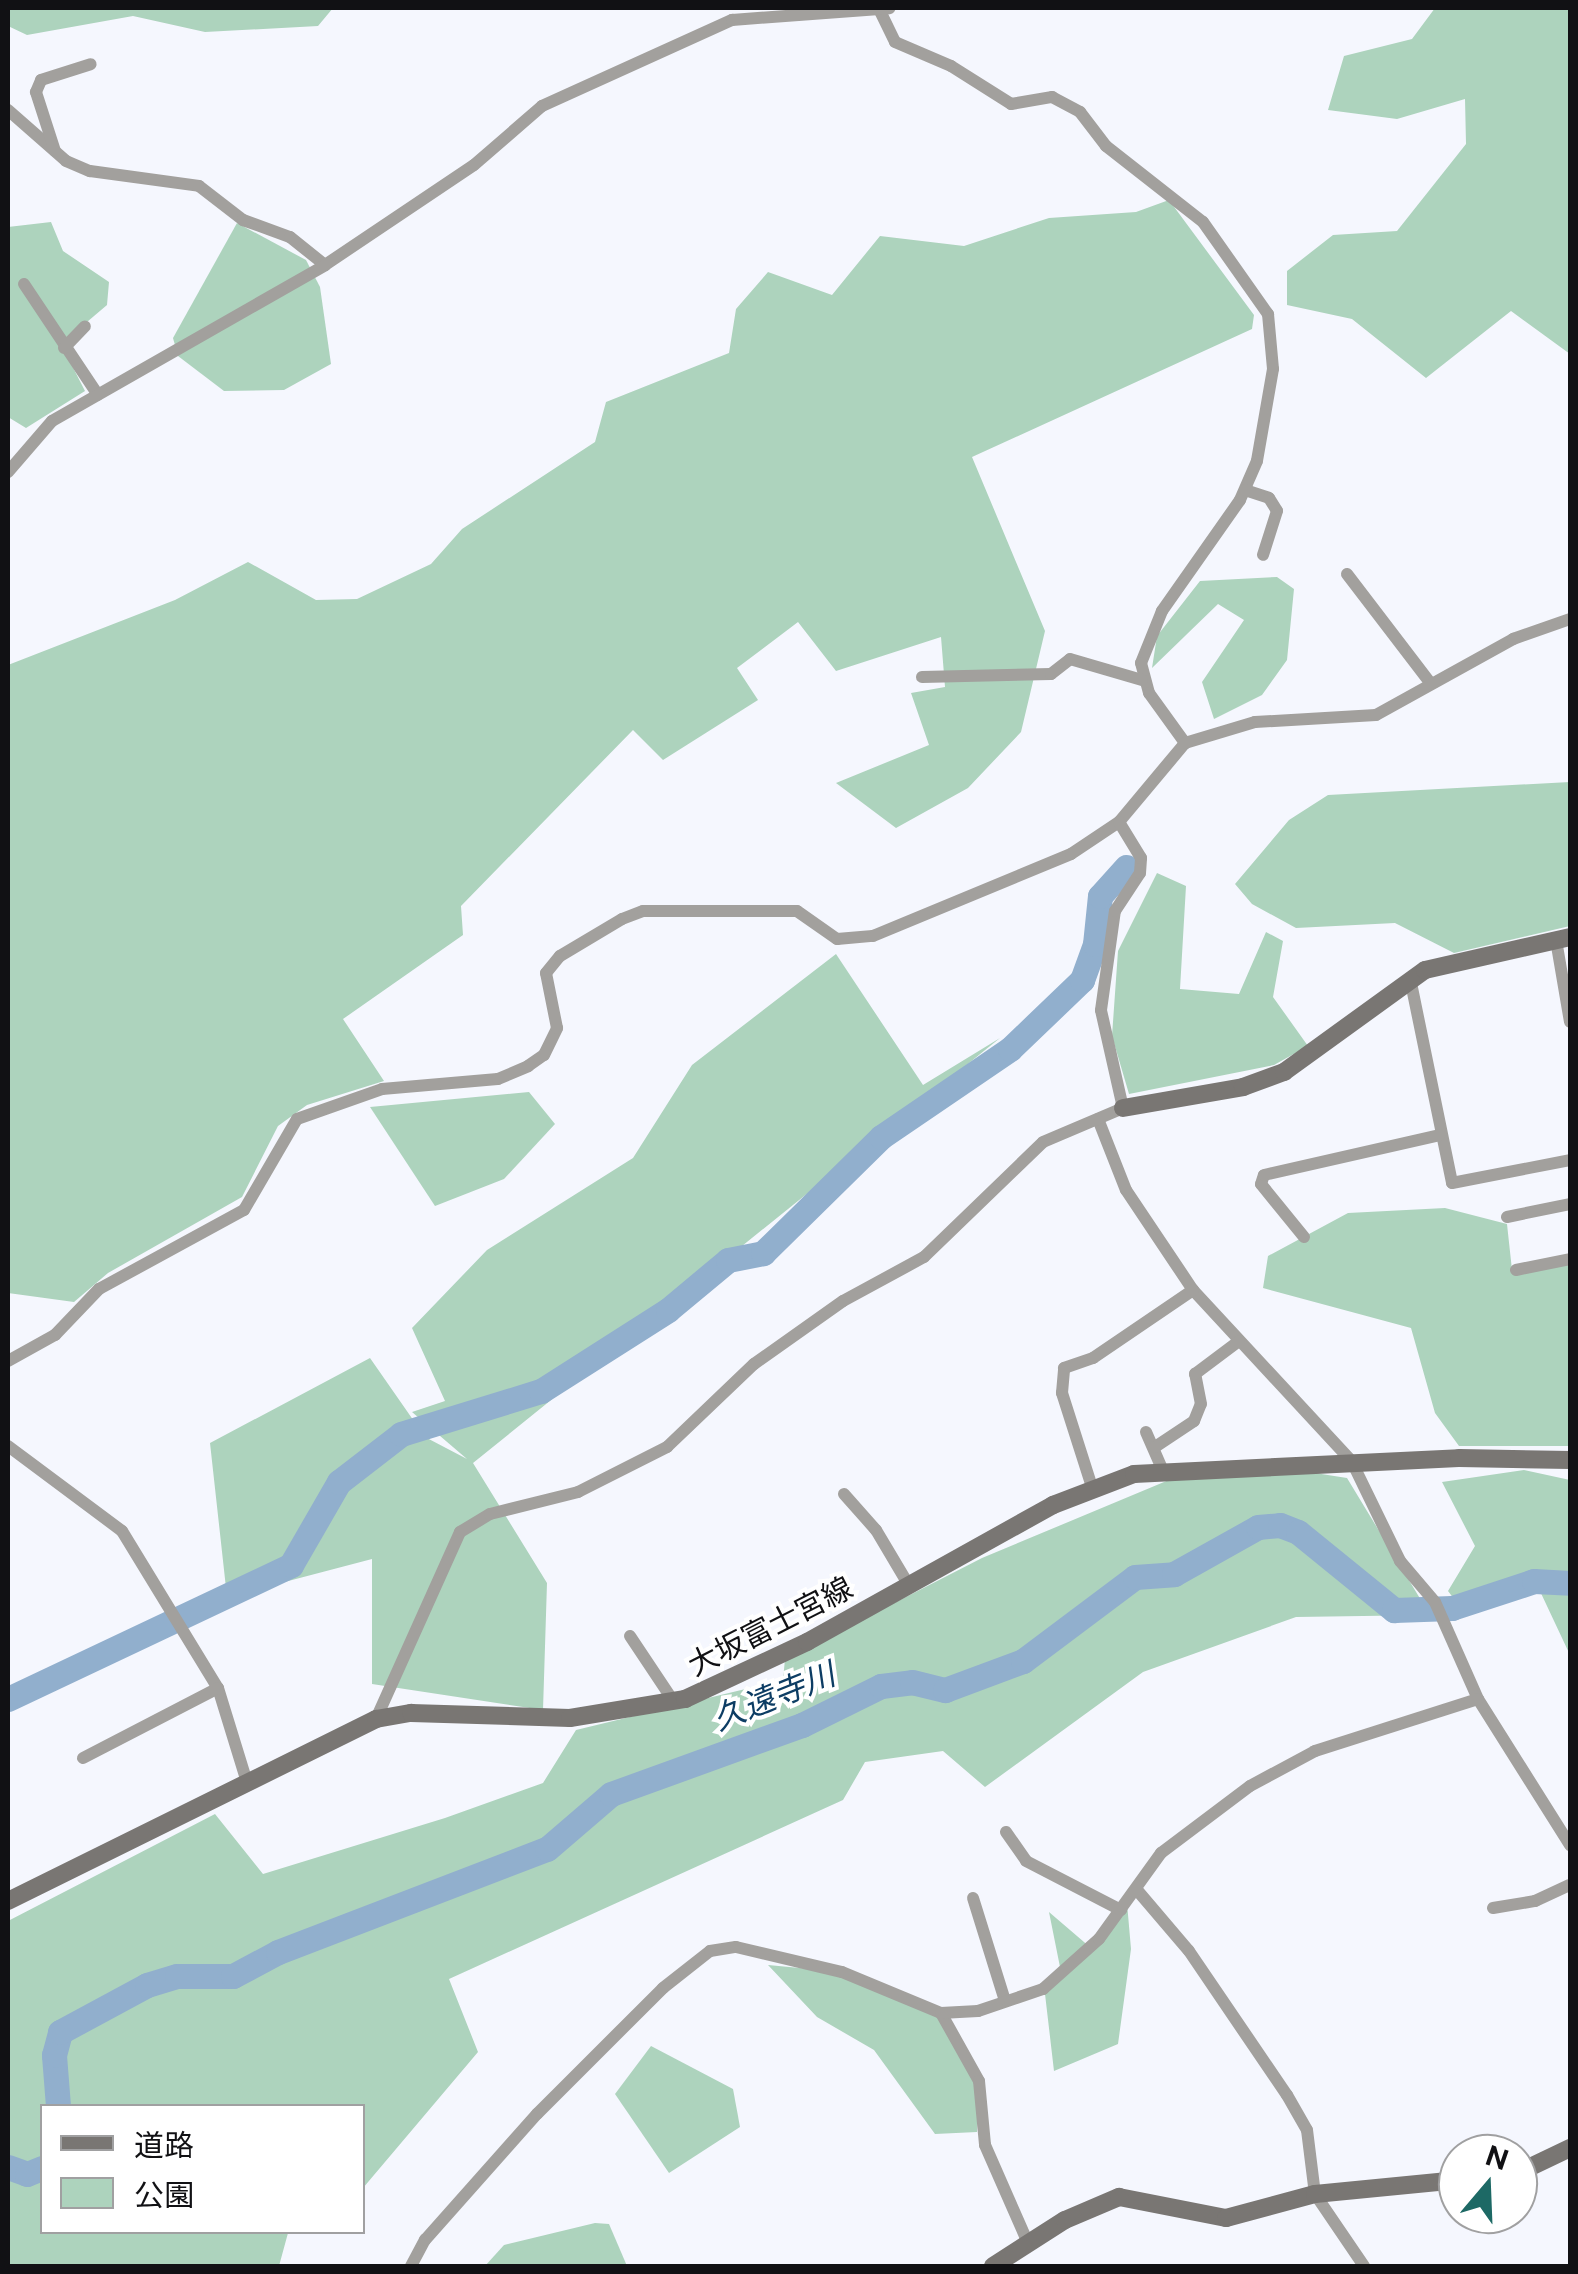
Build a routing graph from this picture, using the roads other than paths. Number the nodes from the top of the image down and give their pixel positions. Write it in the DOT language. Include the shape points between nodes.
graph roads {
  1 [pos="808,9"];
  2 [pos="885,10"];
  3 [pos="91,64"];
  4 [pos="8,110"];
  5 [pos="55,152"];
  6 [pos="326,265"];
  7 [pos="24,284"];
  8 [pos="85,326"];
  9 [pos="64,348"];
  10 [pos="98,395"];
  11 [pos="8,472"];
  12 [pos="1245,490"];
  13 [pos="1262,555"];
  14 [pos="1347,574"];
  15 [pos="1570,619"];
  16 [pos="922,677"];
  17 [pos="1142,680"];
  18 [pos="1431,684"];
  19 [pos="1185,743"];
  20 [pos="1118,822"];
  21 [pos="1563,939"];
  22 [pos="1410,978"];
  23 [pos="1568,999"];
  24 [pos="1570,1022"];
  25 [pos="1123,1108"];
  26 [pos="1098,1119"];
  27 [pos="1440,1135"];
  28 [pos="1570,1160"];
  29 [pos="1570,1204"];
  30 [pos="1506,1217"];
  31 [pos="1304,1236"];
  32 [pos="1570,1259"];
  33 [pos="1516,1270"];
  34 [pos="1192,1290"];
  35 [pos="1239,1341"];
  36 [pos="8,1362"];
  37 [pos="1146,1432"];
  38 [pos="8,1446"];
  39 [pos="1155,1447"];
  40 [pos="1570,1460"];
  41 [pos="1352,1462"];
  42 [pos="1163,1470"];
  43 [pos="1092,1488"];
  44 [pos="844,1494"];
  45 [pos="908,1584"];
  46 [pos="630,1636"];
  47 [pos="218,1688"];
  48 [pos="1478,1698"];
  49 [pos="674,1702"];
  50 [pos="376,1719"];
  51 [pos="84,1758"];
  52 [pos="246,1779"];
  53 [pos="1006,1832"];
  54 [pos="1570,1845"];
  55 [pos="1570,1886"];
  56 [pos="1137,1890"];
  57 [pos="974,1898"];
  58 [pos="8,1902"];
  59 [pos="1493,1908"];
  60 [pos="1121,1910"];
  61 [pos="1005,2001"];
  62 [pos="942,2013"];
  63 [pos="1570,2148"];
  64 [pos="1538,2164"];
  65 [pos="1438,2182"];
  66 [pos="1315,2194"];
  67 [pos="1028,2243"];
  68 [pos="411,2266"];
  69 [pos="993,2266"];
  70 [pos="1364,2266"];
  1 -- 2 [label="street"];
  1 -- 6 [label="street" via="732,20 542,106 474,164"];
  2 -- 12 [label="street" via="895,42 951,66 1011,104 1052,97 1068,103 1106,146 1216,239 1258,297 1274,343 1270,412"];
  3 -- 5 [label="street" via="41,80 36,92"];
  4 -- 5 [label="street"];
  5 -- 6 [label="street" via="90,171 200,186 243,220 290,237"];
  6 -- 10 [label="street"];
  7 -- 9 [label="street"];
  8 -- 9 [label="street"];
  9 -- 10 [label="street"];
  10 -- 11 [label="street" via="52,420"];
  12 -- 13 [label="street" via="1268,498 1277,511"];
  12 -- 17 [label="street" via="1162,611 1140,663"];
  14 -- 18 [label="street"];
  15 -- 18 [label="street" via="1513,639"];
  16 -- 17 [label="street" via="1051,674 1070,660"];
  17 -- 19 [label="street"];
  18 -- 19 [label="street" via="1376,715 1255,722"];
  19 -- 20 [label="street"];
  20 -- 25 [label="street" via="1141,858 1140,873 1116,911 1100,1010"];
  20 -- 36 [label="street" via="1071,854 874,936 837,939 798,911 643,910 622,919 560,956 546,973 557,1010 555,1039 528,1066 498,1079 382,1089 298,1119 244,1210 99,1289 55,1335"];
  21 -- 22 [label="main road" via="1442,964"];
  21 -- 23 [label="street"];
  22 -- 25 [label="main road" via="1284,1072 1243,1087"];
  22 -- 27 [label="street"];
  23 -- 24 [label="street"];
  25 -- 26 [label="street"];
  26 -- 34 [label="street" via="1126,1190"];
  26 -- 50 [label="street" via="1044,1142 924,1257 843,1301 754,1364 667,1447 578,1492 490,1514 460,1532"];
  27 -- 28 [label="street" via="1452,1182"];
  27 -- 31 [label="street" via="1264,1175 1261,1184"];
  29 -- 30 [label="street"];
  32 -- 33 [label="street"];
  34 -- 35 [label="street"];
  34 -- 43 [label="street" via="1093,1358 1064,1368 1062,1393"];
  35 -- 39 [label="street" via="1195,1374 1199,1415"];
  35 -- 41 [label="street"];
  37 -- 39 [label="street"];
  38 -- 47 [label="street" via="122,1531"];
  39 -- 42 [label="street"];
  40 -- 41 [label="main road, 大坂富士宮線"];
  41 -- 42 [label="main road, 大坂富士宮線"];
  41 -- 48 [label="street" via="1400,1561 1436,1603"];
  42 -- 43 [label="main road, 大坂富士宮線"];
  43 -- 45 [label="main road, 大坂富士宮線"];
  44 -- 45 [label="street" via="876,1530"];
  45 -- 49 [label="main road, 大坂富士宮線" via="745,1674"];
  46 -- 49 [label="street"];
  47 -- 51 [label="street"];
  47 -- 52 [label="street"];
  48 -- 54 [label="street"];
  48 -- 56 [label="street" via="1288,1762 1161,1852"];
  49 -- 50 [label="main road, 大坂富士宮線" via="570,1718 411,1713"];
  50 -- 52 [label="main road, 大坂富士宮線"];
  52 -- 58 [label="main road, 大坂富士宮線"];
  53 -- 60 [label="street" via="1026,1860"];
  55 -- 59 [label="street"];
  56 -- 60 [label="street"];
  56 -- 66 [label="street" via="1189,1950 1308,2130"];
  57 -- 61 [label="street"];
  60 -- 61 [label="street" via="1062,1977"];
  61 -- 62 [label="street"];
  62 -- 67 [label="street" via="979,2081 985,2146"];
  62 -- 68 [label="street" via="842,1972 736,1947 710,1951 537,2114 426,2240"];
  63 -- 64 [label="main road"];
  65 -- 66 [label="main road"];
  66 -- 67 [label="main road" via="1226,2218 1119,2198"];
  66 -- 70 [label="street"];
  67 -- 69 [label="main road"];
}
